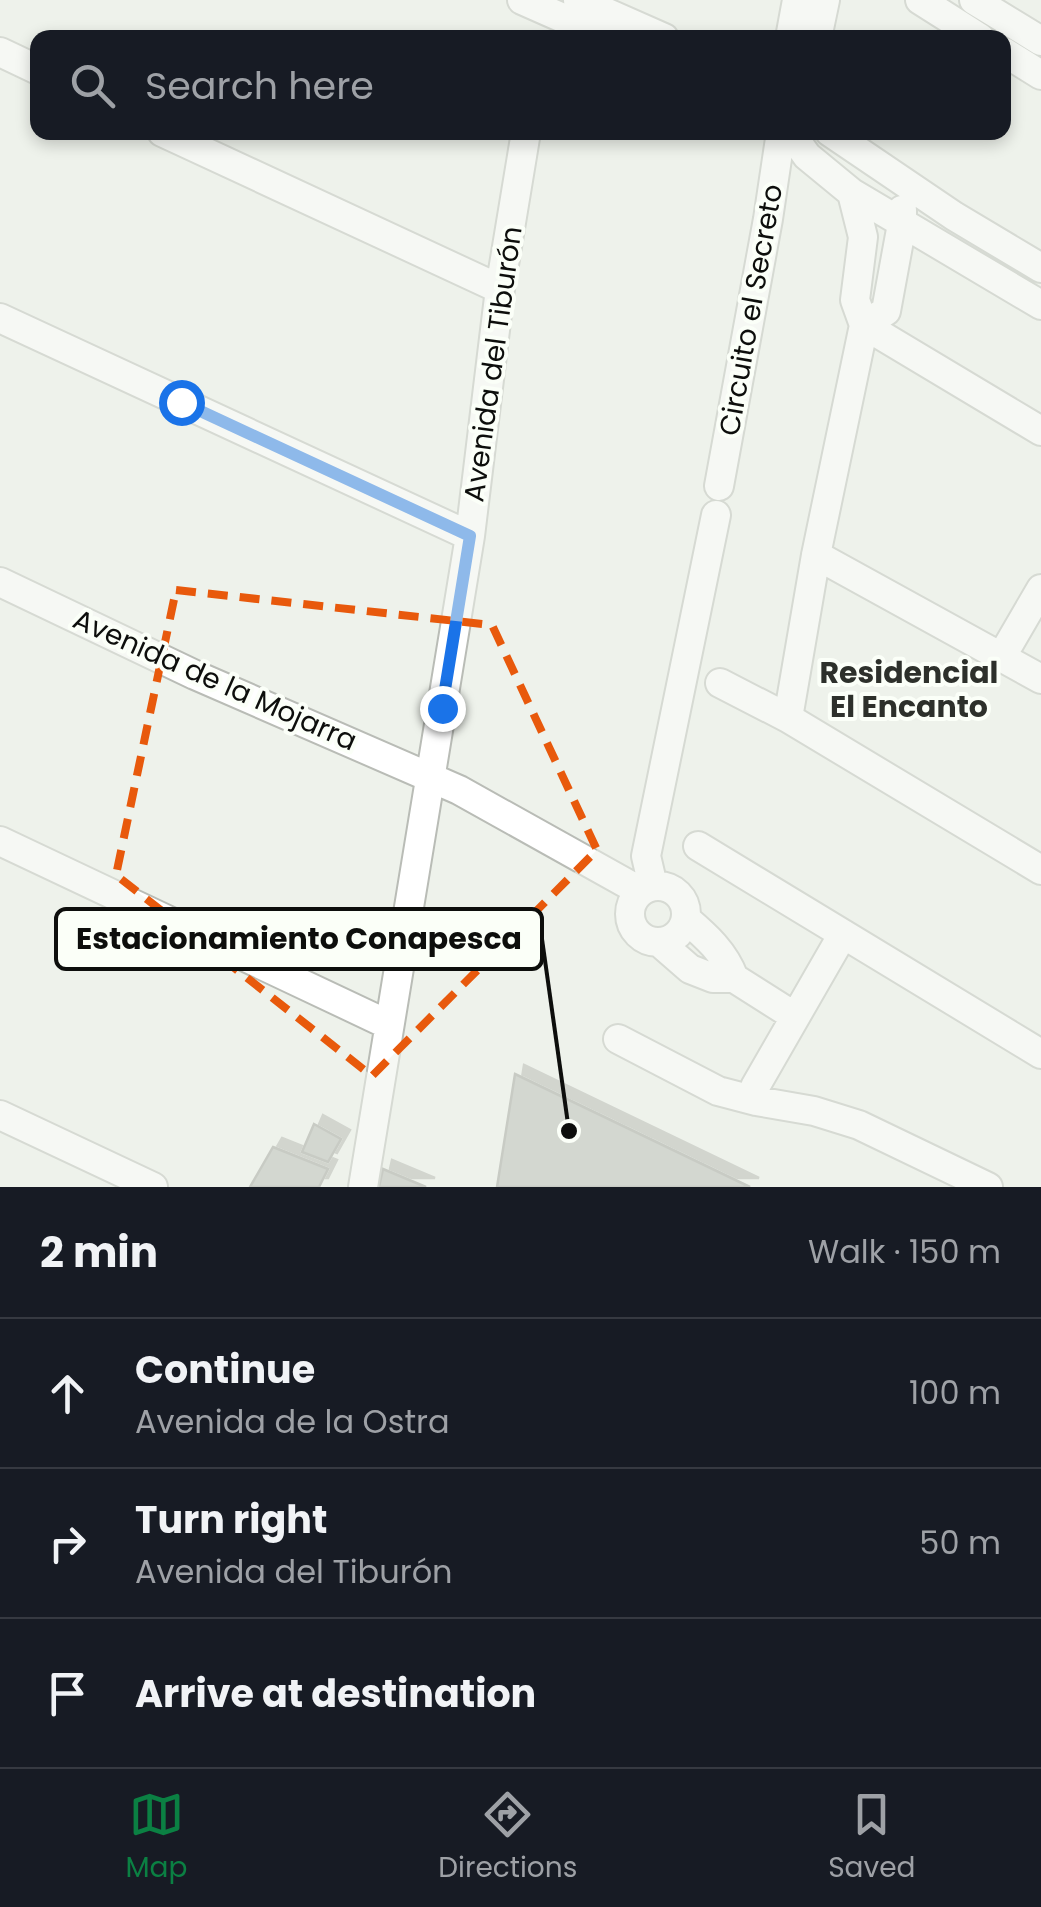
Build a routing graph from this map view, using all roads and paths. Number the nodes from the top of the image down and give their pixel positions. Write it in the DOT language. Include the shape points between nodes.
graph roads {
  1 [pos="797,0"];
  2 [pos="825,0"];
  3 [pos="920,0"];
  4 [pos="974,0"];
  5 [pos="547,11"];
  6 [pos="590,30"];
  7 [pos="629,30"];
  8 [pos="791,30"];
  9 [pos="819,30"];
  10 [pos="967,30"];
  11 [pos="1041,41"];
  12 [pos="0,52"];
  13 [pos="1011,57"];
  14 [pos="30,66"];
  15 [pos="1041,76"];
  16 [pos="179,140"];
  17 [pos="525,140"];
  18 [pos="780,140"];
  19 [pos="795,140"];
  20 [pos="842,140"];
  21 [pos="895,177"];
  22 [pos="852,193"];
  23 [pos="902,224"];
  24 [pos="1041,268"];
  25 [pos="500,289"];
  26 [pos="1041,305"];
  27 [pos="0,318"];
  28 [pos="864,325"];
  29 [pos="1041,431"];
  30 [pos="719,486"];
  31 [pos="716,515"];
  32 [pos="470,536"];
  33 [pos="816,555"];
  34 [pos="0,582"];
  35 [pos="1041,589"];
  36 [pos="1002,656"];
  37 [pos="1041,679"];
  38 [pos="720,682"];
  39 [pos="788,718"];
  40 [pos="431,777"];
  41 [pos="0,841"];
  42 [pos="698,846"];
  43 [pos="1041,870"];
  44 [pos="646,888"];
  45 [pos="686,919"];
  46 [pos="843,934"];
  47 [pos="659,942"];
  48 [pos="734,978"];
  49 [pos="794,1016"];
  50 [pos="389,1025"];
  51 [pos="618,1040"];
  52 [pos="1041,1054"];
  53 [pos="756,1101"];
  54 [pos="0,1115"];
  55 [pos="152,1187"];
  56 [pos="363,1187"];
  57 [pos="988,1187"];
  1 -- 8 [label="street"];
  2 -- 9 [label="street"];
  3 -- 10 [label="street"];
  4 -- 11 [label="street"];
  5 -- 6 [label="street"];
  5 -- 7 [label="street"];
  12 -- 14 [label="street"];
  13 -- 15 [label="street"];
  16 -- 25 [label="street"];
  17 -- 25 [label="street, Avenida del Tiburón"];
  18 -- 30 [label="street, Circuito el Secreto"];
  19 -- 22 [label="street"];
  20 -- 21 [label="street"];
  21 -- 23 [label="street"];
  21 -- 24 [label="street"];
  22 -- 23 [label="street"];
  22 -- 28 [label="street" via="863,237 855,300"];
  23 -- 26 [label="street"];
  23 -- 28 [label="street" via="886,311"];
  25 -- 32 [label="street, Avenida del Tiburón"];
  27 -- 32 [label="street"];
  28 -- 29 [label="street"];
  28 -- 33 [label="street"];
  31 -- 44 [label="street" via="646,856"];
  32 -- 40 [label="street, Avenida del Tiburón"];
  33 -- 36 [label="street"];
  33 -- 39 [label="street"];
  34 -- 40 [label="street, Avenida de la Mojarra"];
  35 -- 36 [label="street"];
  36 -- 37 [label="street"];
  38 -- 39 [label="street"];
  39 -- 43 [label="street"];
  40 -- 44 [label="street, Avenida de la Mojarra"];
  40 -- 50 [label="street, Avenida del Tiburón"];
  41 -- 50 [label="street"];
  42 -- 46 [label="street"];
  44 -- 45 [label="street" via="666,886 678,893"];
  44 -- 47 [label="street" via="631,902 629,916 645,940"];
  45 -- 47 [label="street" via="671,939"];
  45 -- 48 [label="street" via="716,946"];
  46 -- 49 [label="street"];
  46 -- 52 [label="street"];
  47 -- 48 [label="street" via="690,969"];
  48 -- 49 [label="street"];
  49 -- 53 [label="street" via="755,1087"];
  50 -- 56 [label="street, Avenida del Tiburón"];
  51 -- 53 [label="street" via="718,1091"];
  53 -- 57 [label="street" via="859,1125"];
  54 -- 55 [label="street"];
}
